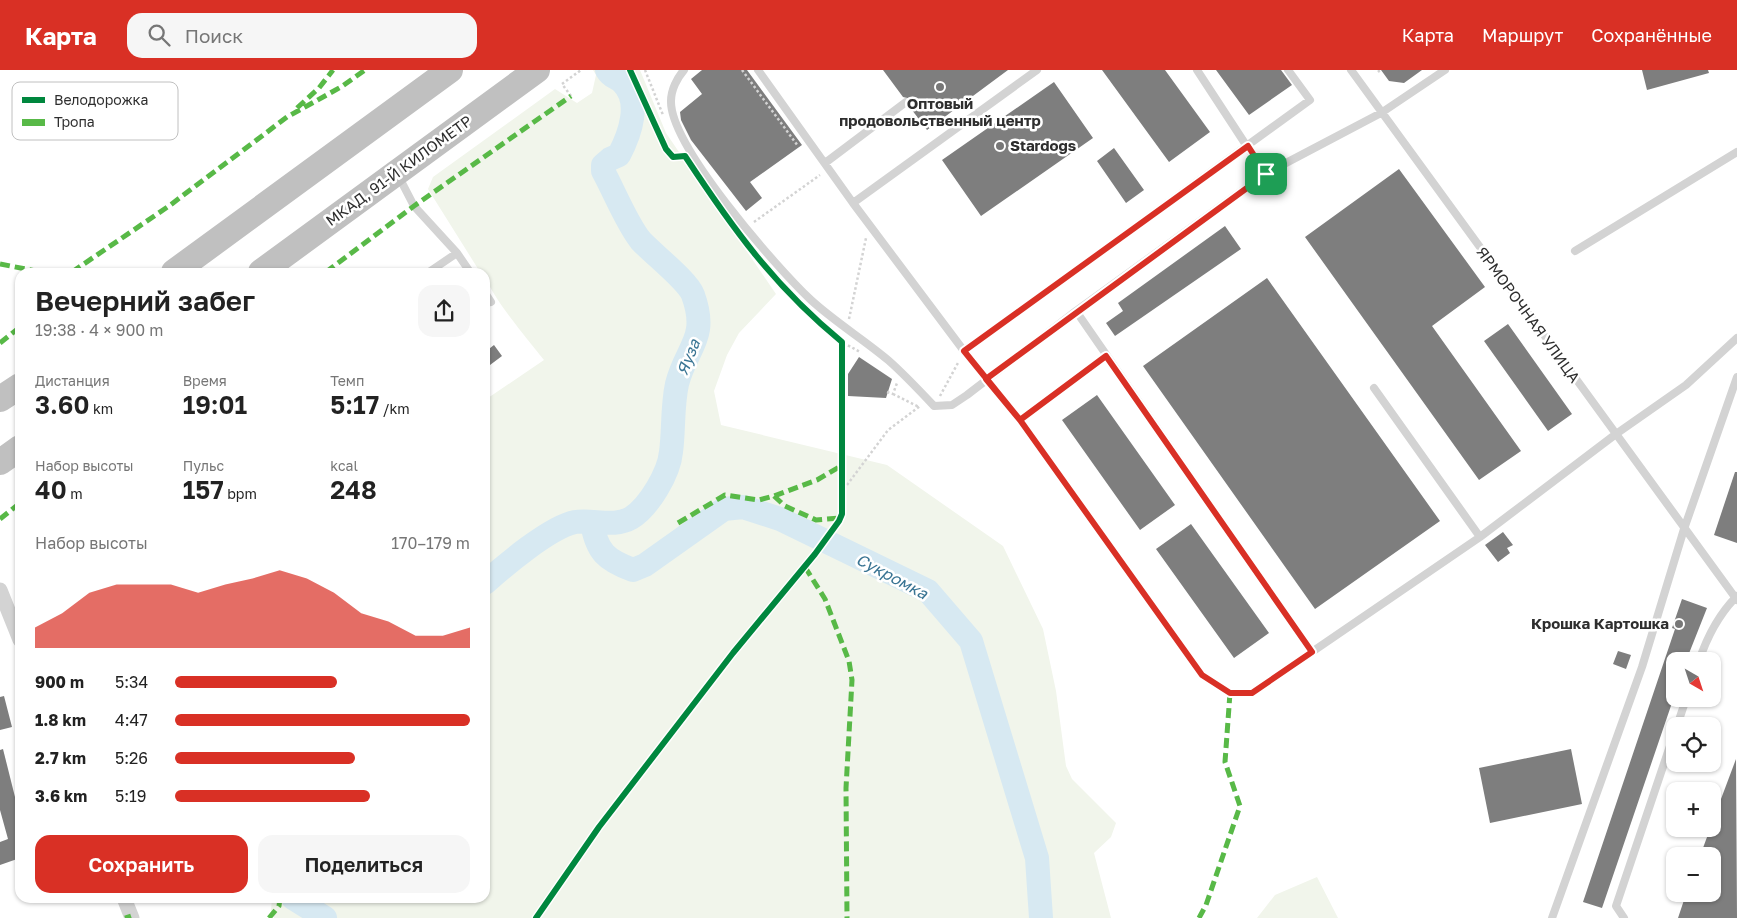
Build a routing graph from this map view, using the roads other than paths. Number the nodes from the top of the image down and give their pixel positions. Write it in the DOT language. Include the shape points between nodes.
graph roads {
  1 [pos="450,70"];
  2 [pos="538,70"];
  3 [pos="684,70"];
  4 [pos="758,70"];
  5 [pos="1037,70"];
  6 [pos="1197,70"];
  7 [pos="1288,70"];
  8 [pos="1352,70"];
  9 [pos="1445,70"];
  10 [pos="906,102"];
  11 [pos="1381,113"];
  12 [pos="1248,146"];
  13 [pos="1737,152"];
  14 [pos="825,163"];
  15 [pos="397,172"];
  16 [pos="1266,174"];
  17 [pos="853,203"];
  18 [pos="1575,251"];
  19 [pos="457,253"];
  20 [pos="179,268"];
  21 [pos="266,268"];
  22 [pos="435,268"];
  23 [pos="467,268"];
  24 [pos="1076,311"];
  25 [pos="1737,338"];
  26 [pos="964,351"];
  27 [pos="1106,356"];
  28 [pos="1737,377"];
  29 [pos="986,379"];
  30 [pos="1374,388"];
  31 [pos="15,390"];
  32 [pos="0,400"];
  33 [pos="1733,401"];
  34 [pos="1020,420"];
  35 [pos="1616,434"];
  36 [pos="15,452"];
  37 [pos="0,462"];
  38 [pos="1684,529"];
  39 [pos="1480,537"];
  40 [pos="815,554"];
  41 [pos="0,590"];
  42 [pos="1736,598"];
  43 [pos="15,628"];
  44 [pos="1312,652"];
  45 [pos="1702,652"];
  46 [pos="1666,758"];
  47 [pos="126,903"];
  48 [pos="132,918"];
  49 [pos="536,918"];
  50 [pos="1552,918"];
  51 [pos="1624,918"];
  1 -- 20 [label="highway"];
  2 -- 15 [label="highway, МКАД, 91-Й КИЛОМЕТР"];
  3 -- 29 [label="lane" via="671,101 676,125 746,229 788,278 812,302 888,360 934,406 952,405"];
  4 -- 14 [label="lane"];
  5 -- 17 [label="lane"];
  6 -- 12 [label="lane"];
  7 -- 12 [label="lane" via="1310,100"];
  8 -- 11 [label="lane, ЯРМОРОЧНАЯ УЛИЦА"];
  9 -- 11 [label="lane"];
  10 -- 14 [label="lane"];
  11 -- 16 [label="lane"];
  11 -- 35 [label="lane, ЯРМОРОЧНАЯ УЛИЦА"];
  12 -- 16 [label="lane"];
  12 -- 26 [label="lane"];
  13 -- 18 [label="lane"];
  14 -- 17 [label="lane"];
  15 -- 19 [label="lane" via="414,206"];
  15 -- 21 [label="highway, МКАД, 91-Й КИЛОМЕТР"];
  16 -- 24 [label="lane"];
  17 -- 26 [label="lane"];
  19 -- 22 [label="lane"];
  19 -- 23 [label="lane"];
  24 -- 27 [label="lane"];
  24 -- 29 [label="lane"];
  25 -- 35 [label="lane" via="1686,385"];
  26 -- 29 [label="lane"];
  27 -- 34 [label="lane"];
  27 -- 44 [label="lane"];
  28 -- 33 [label="lane"];
  29 -- 34 [label="lane"];
  30 -- 39 [label="lane"];
  31 -- 32 [label="highway"];
  33 -- 38 [label="lane"];
  34 -- 44 [label="lane" via="1202,675 1230,693 1252,693"];
  35 -- 38 [label="lane, ЯРМОРОЧНАЯ УЛИЦА"];
  35 -- 39 [label="lane"];
  36 -- 37 [label="highway"];
  38 -- 42 [label="lane, ЯРМОРОЧНАЯ УЛИЦА"];
  38 -- 50 [label="lane" via="1642,667"];
  39 -- 44 [label="lane"];
  40 -- 49 [label="lane" via="708,685 599,827"];
  41 -- 43 [label="street"];
  42 -- 45 [label="lane" via="1706,641"];
  46 -- 51 [label="lane" via="1616,906"];
  47 -- 48 [label="street"];
}
